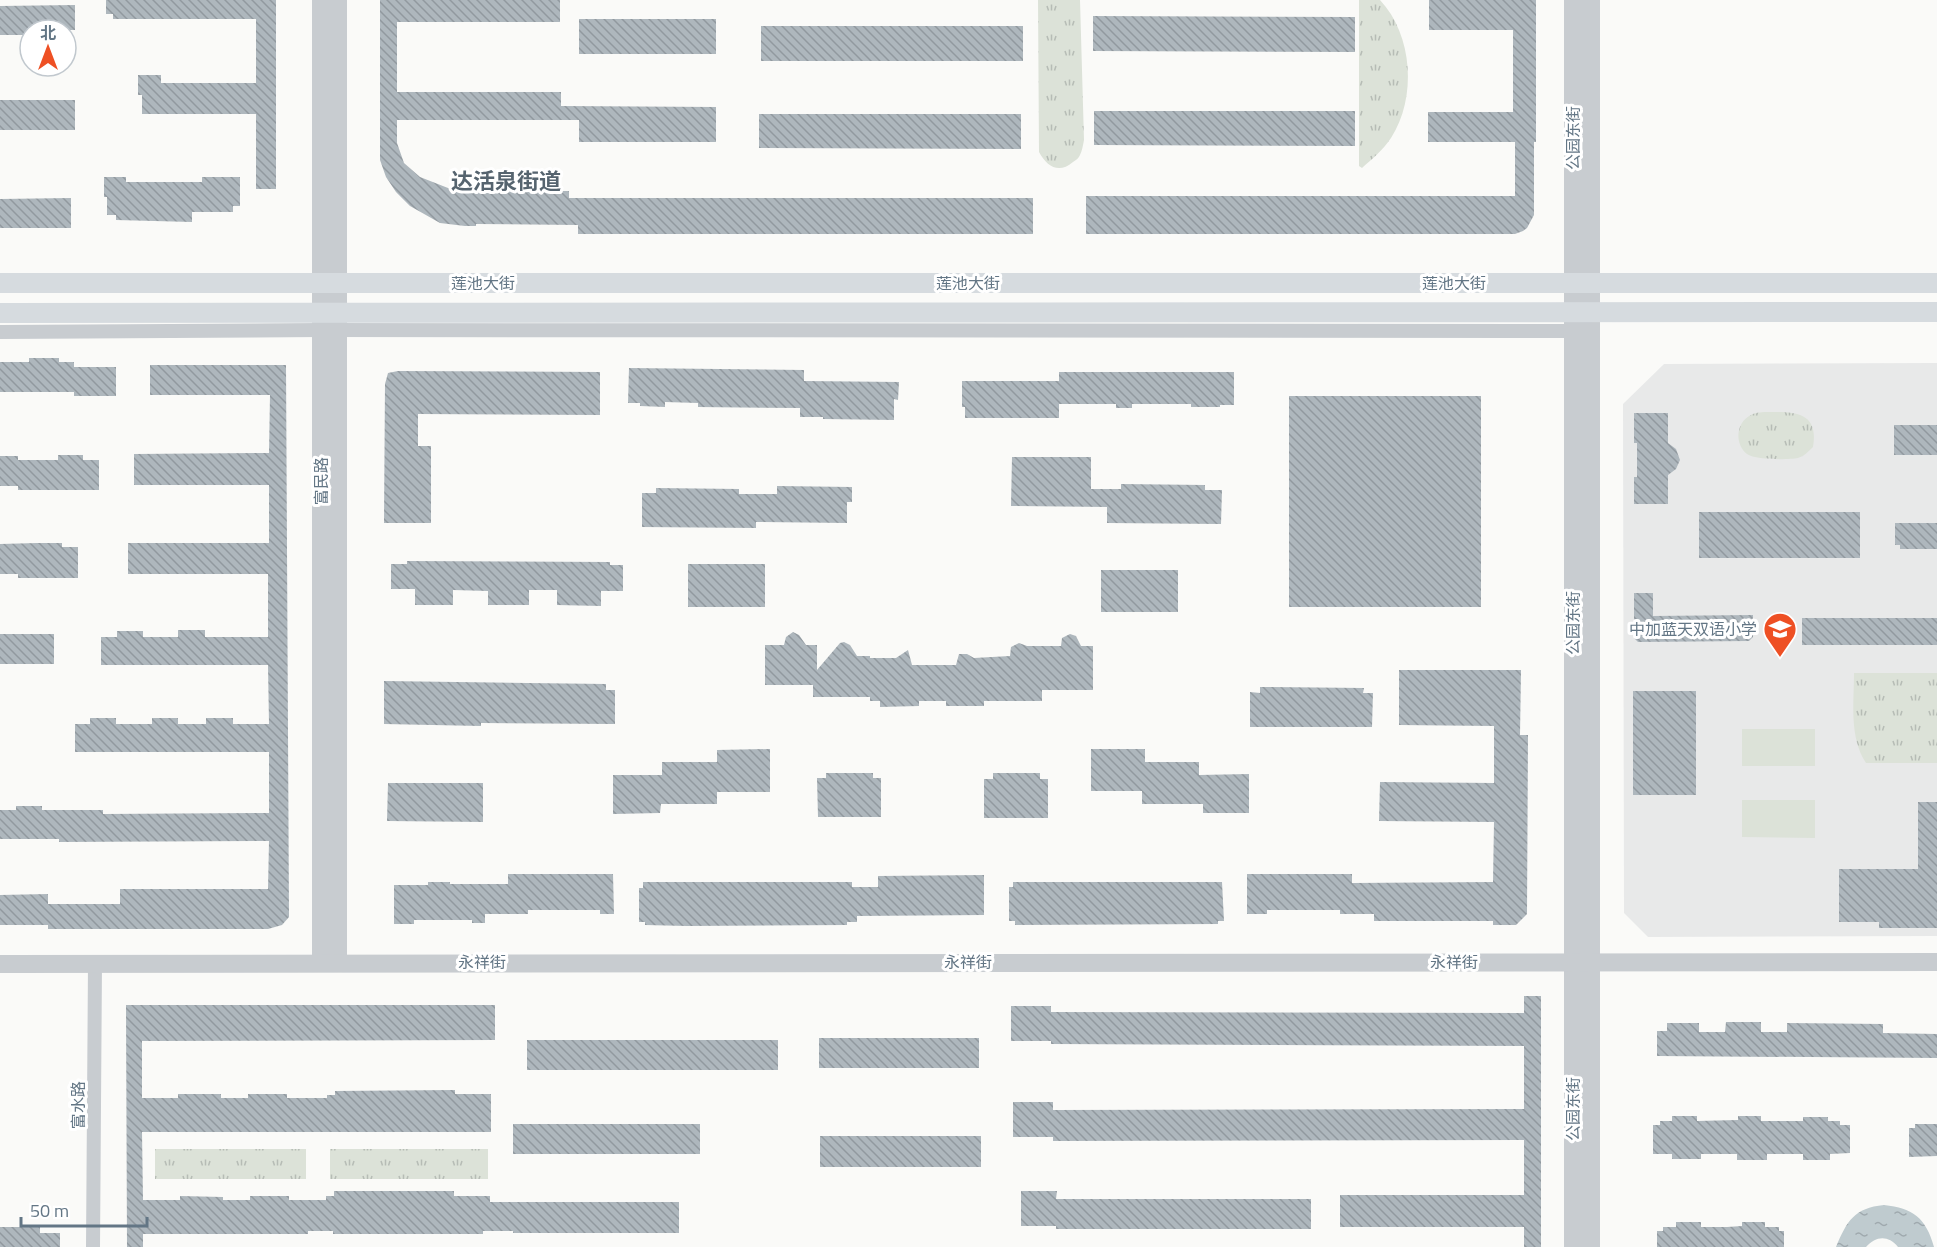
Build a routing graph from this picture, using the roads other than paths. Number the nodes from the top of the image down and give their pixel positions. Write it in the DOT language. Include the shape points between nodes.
graph roads {
  1 [pos="321,0"];
  2 [pos="338,0"];
  3 [pos="1573,0"];
  4 [pos="1591,0"];
  5 [pos="329,283"];
  6 [pos="1582,283"];
  7 [pos="1937,283"];
  8 [pos="0,284"];
  9 [pos="1937,312"];
  10 [pos="0,313"];
  11 [pos="1579,319"];
  12 [pos="329,322"];
  13 [pos="0,332"];
  14 [pos="1582,962"];
  15 [pos="1937,962"];
  16 [pos="95,963"];
  17 [pos="329,963"];
  18 [pos="0,964"];
  19 [pos="93,1247"];
  20 [pos="1573,1247"];
  21 [pos="1591,1247"];
  1 -- 5 [label="street, 富民路"];
  2 -- 5 [label="street, 富民路"];
  3 -- 6 [label="street, 公园东街"];
  4 -- 6 [label="street, 公园东街"];
  5 -- 6 [label="main road, 莲池大街"];
  5 -- 8 [label="main road, 莲池大街"];
  5 -- 12 [label="street, 富民路"];
  6 -- 7 [label="main road, 莲池大街"];
  6 -- 11 [label="street, 公园东街"];
  9 -- 11 [label="main road, 莲池大街"];
  10 -- 12 [label="main road, 莲池大街"];
  11 -- 12 [label="main road, 莲池大街"];
  11 -- 14 [label="street, 公园东街"];
  11 -- 14 [label="street, 公园东街"];
  12 -- 13 [label="street"];
  12 -- 17 [label="street, 富民路"];
  14 -- 15 [label="street, 永祥街"];
  14 -- 17 [label="street, 永祥街"];
  14 -- 20 [label="street, 公园东街"];
  14 -- 21 [label="street, 公园东街"];
  16 -- 17 [label="street, 永祥街"];
  16 -- 18 [label="street, 永祥街"];
  16 -- 19 [label="street, 富水路"];
}
